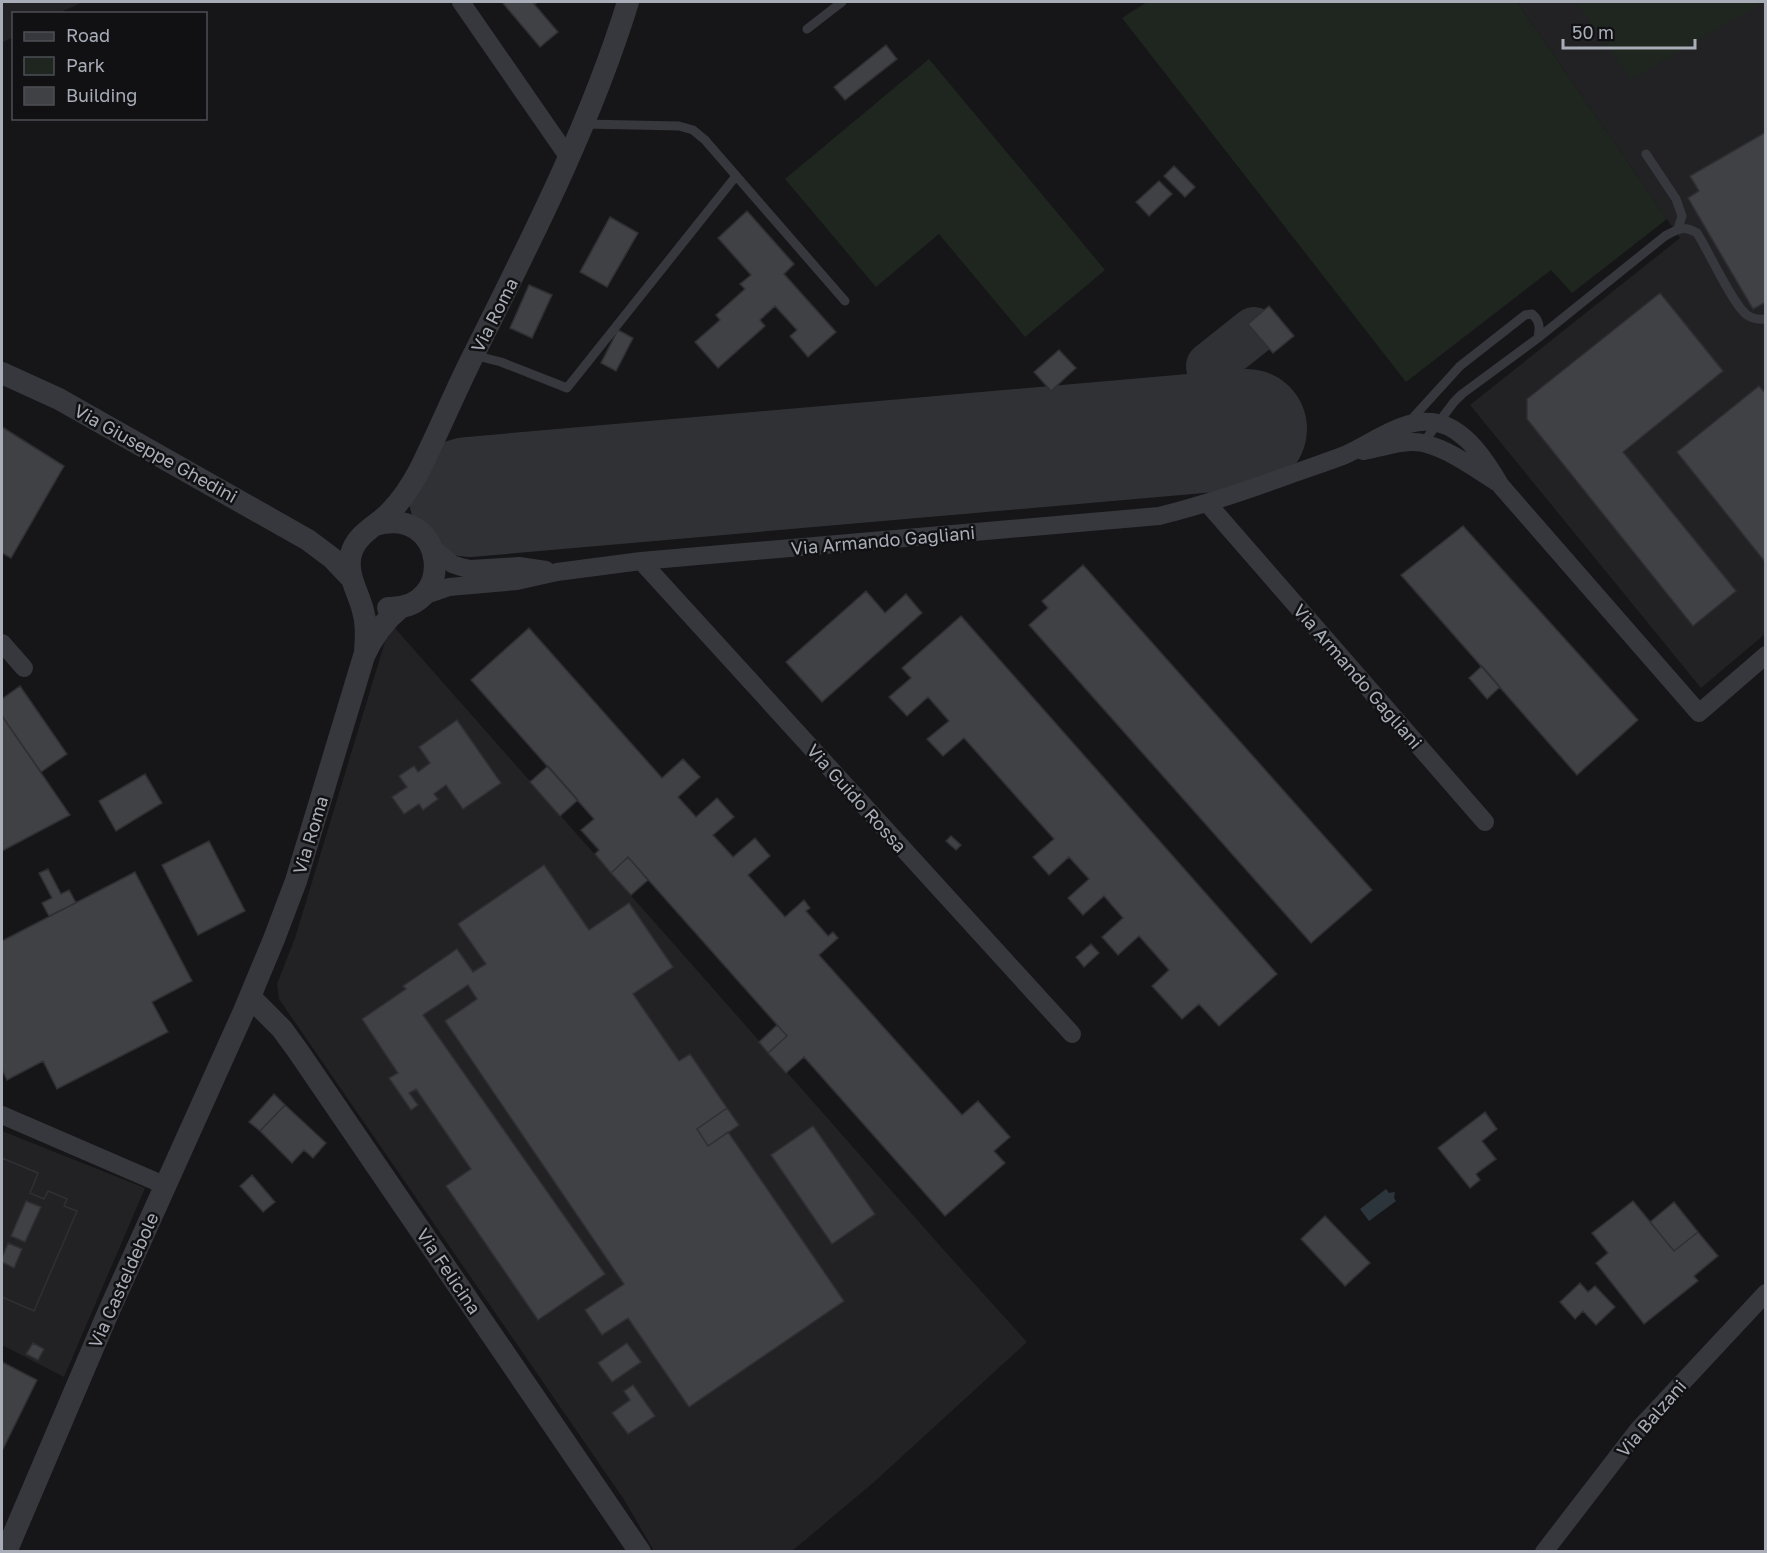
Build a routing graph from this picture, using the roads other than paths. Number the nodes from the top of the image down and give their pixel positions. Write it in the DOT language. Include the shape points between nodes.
graph roads {
  1 [pos="461,2"];
  2 [pos="628,2"];
  3 [pos="842,2"];
  4 [pos="807,29"];
  5 [pos="584,124"];
  6 [pos="1646,154"];
  7 [pos="569,158"];
  8 [pos="736,176"];
  9 [pos="1678,229"];
  10 [pos="845,301"];
  11 [pos="1766,319"];
  12 [pos="1538,338"];
  13 [pos="473,355"];
  14 [pos="2,373"];
  15 [pos="1439,423"];
  16 [pos="1405,426"];
  17 [pos="1423,443"];
  18 [pos="1346,454"];
  19 [pos="418,472"];
  20 [pos="1501,486"];
  21 [pos="1208,504"];
  22 [pos="372,527"];
  23 [pos="415,528"];
  24 [pos="308,540"];
  25 [pos="432,547"];
  26 [pos="641,561"];
  27 [pos="557,572"];
  28 [pos="353,583"];
  29 [pos="423,596"];
  30 [pos="401,607"];
  31 [pos="2,643"];
  32 [pos="1766,655"];
  33 [pos="364,656"];
  34 [pos="24,668"];
  35 [pos="1485,822"];
  36 [pos="247,1004"];
  37 [pos="1072,1034"];
  38 [pos="2,1115"];
  39 [pos="165,1185"];
  40 [pos="1766,1293"];
  41 [pos="6,1551"];
  42 [pos="640,1551"];
  43 [pos="1544,1551"];
  1 -- 7 [label="street"];
  2 -- 5 [label="street, Via Roma"];
  3 -- 4 [label="lane"];
  5 -- 7 [label="street, Via Roma"];
  5 -- 8 [label="lane" via="679,126 693,130"];
  6 -- 9 [label="lane" via="1676,199 1682,216"];
  7 -- 13 [label="street, Via Roma"];
  8 -- 10 [label="lane"];
  8 -- 13 [label="lane" via="567,388"];
  9 -- 11 [label="lane" via="1696,232 1746,314 1757,320"];
  9 -- 12 [label="lane"];
  12 -- 15 [label="lane" via="1462,394"];
  12 -- 16 [label="lane, Via Armando Gagliani" via="1537,318 1525,315 1460,366"];
  13 -- 19 [label="street, Via Roma"];
  14 -- 24 [label="street, Via Giuseppe Ghedini" via="59,399"];
  15 -- 16 [label="street, Via Armando Gagliani" via="1421,421"];
  15 -- 17 [label="lane"];
  15 -- 20 [label="street, Via Armando Gagliani" via="1475,447"];
  16 -- 18 [label="street, Via Armando Gagliani"];
  17 -- 18 [label="street, Via Armando Gagliani"];
  17 -- 20 [label="street, Via Armando Gagliani" via="1459,458"];
  18 -- 21 [label="street, Via Armando Gagliani"];
  19 -- 22 [label="street, Via Roma" via="390,513"];
  19 -- 23 [label="street, Via Roma" via="410,504"];
  20 -- 32 [label="street, Via Armando Gagliani" via="1699,713"];
  21 -- 26 [label="street, Via Armando Gagliani" via="1159,516"];
  21 -- 35 [label="street, Via Armando Gagliani"];
  22 -- 23 [label="street" via="391,522"];
  22 -- 24 [label="street" via="328,542"];
  22 -- 28 [label="street, Via Roma" via="353,547"];
  23 -- 25 [label="street"];
  24 -- 28 [label="street, Via Giuseppe Ghedini" via="332,558"];
  25 -- 27 [label="street, Via Armando Gagliani" via="452,564 470,569 519,566"];
  25 -- 29 [label="street" via="435,575"];
  26 -- 27 [label="street, Via Armando Gagliani"];
  26 -- 37 [label="street, Via Guido Rossa"];
  27 -- 29 [label="street, Via Armando Gagliani" via="517,581 449,588"];
  28 -- 30 [label="street" via="367,600"];
  28 -- 33 [label="street, Via Roma" via="366,622"];
  29 -- 30 [label="street, Via Roma"];
  30 -- 33 [label="street, Via Roma" via="378,630"];
  31 -- 34 [label="street"];
  33 -- 36 [label="street, Via Roma" via="296,881"];
  36 -- 39 [label="street, Via Casteldebole"];
  36 -- 42 [label="street, Via Felicina" via="282,1029 298,1051"];
  38 -- 39 [label="street"];
  39 -- 41 [label="street, Via Casteldebole"];
  40 -- 43 [label="street, Via Balzani" via="1638,1430"];
}
